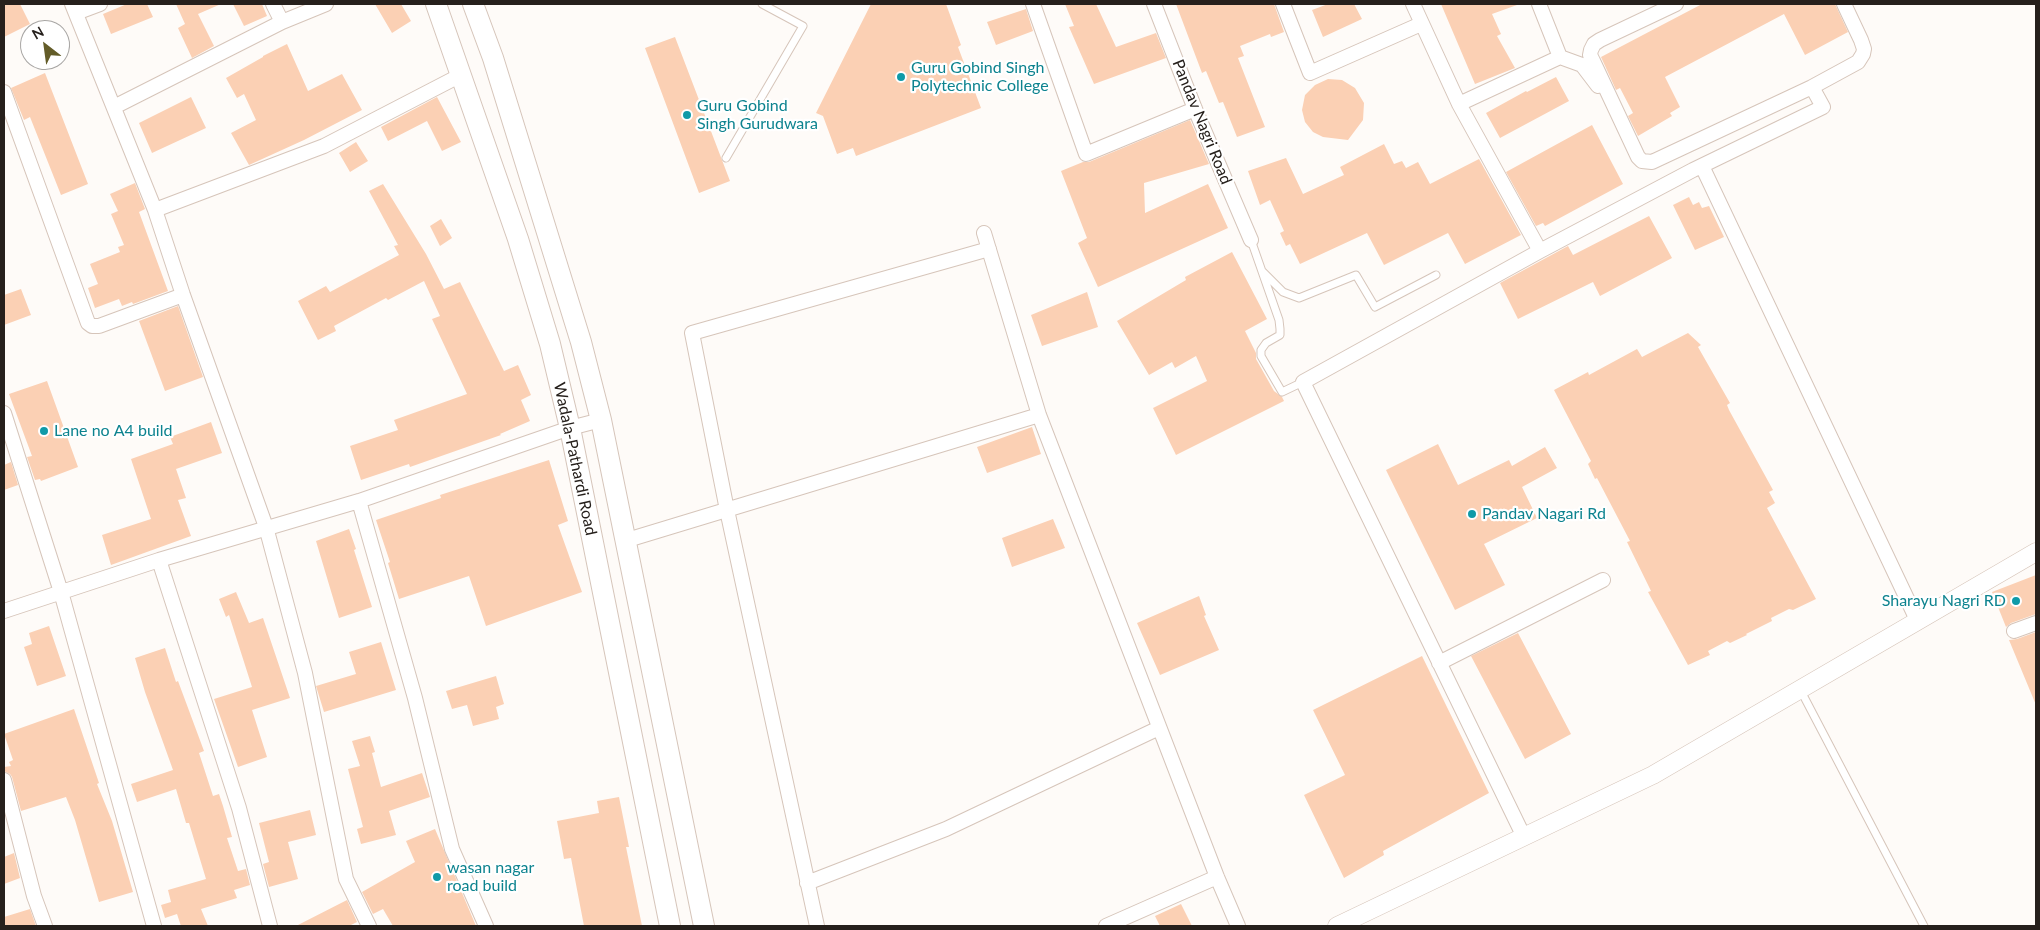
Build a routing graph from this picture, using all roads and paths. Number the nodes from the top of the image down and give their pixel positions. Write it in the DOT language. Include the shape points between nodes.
graph roads {
  1 [pos="100,4"];
  2 [pos="273,4"];
  3 [pos="326,4"];
  4 [pos="436,4"];
  5 [pos="473,4"];
  6 [pos="762,4"];
  7 [pos="1034,4"];
  8 [pos="1154,4"];
  9 [pos="1283,4"];
  10 [pos="1413,4"];
  11 [pos="1540,4"];
  12 [pos="1674,4"];
  13 [pos="1844,4"];
  14 [pos="74,9"];
  15 [pos="282,22"];
  16 [pos="1421,24"];
  17 [pos="1560,57"];
  18 [pos="461,74"];
  19 [pos="1812,87"];
  20 [pos="4,92"];
  21 [pos="1459,104"];
  22 [pos="114,107"];
  23 [pos="1196,108"];
  24 [pos="1615,128"];
  25 [pos="726,158"];
  26 [pos="1702,166"];
  27 [pos="155,210"];
  28 [pos="984,233"];
  29 [pos="1251,240"];
  30 [pos="989,249"];
  31 [pos="1540,251"];
  32 [pos="1262,272"];
  33 [pos="1436,275"];
  34 [pos="183,295"];
  35 [pos="1303,382"];
  36 [pos="4,413"];
  37 [pos="1039,415"];
  38 [pos="601,420"];
  39 [pos="570,428"];
  40 [pos="359,501"];
  41 [pos="727,510"];
  42 [pos="266,527"];
  43 [pos="624,541"];
  44 [pos="2036,552"];
  45 [pos="159,560"];
  46 [pos="1603,580"];
  47 [pos="61,592"];
  48 [pos="4,611"];
  49 [pos="1918,622"];
  50 [pos="2036,623"];
  51 [pos="2014,631"];
  52 [pos="1439,663"];
  53 [pos="1800,690"];
  54 [pos="1159,728"];
  55 [pos="4,780"];
  56 [pos="1524,837"];
  57 [pos="1216,876"];
  58 [pos="807,882"];
  59 [pos="44,926"];
  60 [pos="154,926"];
  61 [pos="270,926"];
  62 [pos="369,926"];
  63 [pos="486,926"];
  64 [pos="670,926"];
  65 [pos="704,926"];
  66 [pos="817,926"];
  67 [pos="1106,926"];
  68 [pos="1238,926"];
  69 [pos="1337,926"];
  70 [pos="1924,926"];
  1 -- 14 [label="street"];
  2 -- 15 [label="street"];
  3 -- 15 [label="street"];
  4 -- 18 [label="main road, Wadala-Pathardi Road"];
  5 -- 38 [label="main road, Wadala-Pathardi Road" via="493,58 578,332"];
  6 -- 25 [label="lane" via="803,26"];
  7 -- 23 [label="street" via="1086,154"];
  8 -- 23 [label="street, Pandav Nagri Road"];
  9 -- 16 [label="street" via="1310,73"];
  10 -- 16 [label="street"];
  11 -- 17 [label="street"];
  12 -- 19 [label="street" via="1600,40 1594,44 1590,55 1642,161 1652,162"];
  13 -- 19 [label="street" via="1861,40 1863,54 1858,62"];
  14 -- 22 [label="street"];
  15 -- 22 [label="street"];
  16 -- 21 [label="street"];
  17 -- 21 [label="street"];
  17 -- 24 [label="street" via="1582,65 1596,84"];
  18 -- 27 [label="street" via="324,146"];
  18 -- 39 [label="main road, Wadala-Pathardi Road" via="518,239 550,344"];
  19 -- 26 [label="street" via="1823,107"];
  20 -- 34 [label="street" via="88,323 99,326"];
  21 -- 31 [label="street"];
  22 -- 27 [label="street"];
  23 -- 29 [label="street, Pandav Nagri Road"];
  26 -- 31 [label="street"];
  26 -- 49 [label="street"];
  27 -- 34 [label="street"];
  28 -- 30 [label="street"];
  29 -- 32 [label="lane"];
  30 -- 37 [label="street"];
  30 -- 41 [label="street" via="692,333"];
  31 -- 35 [label="street"];
  32 -- 33 [label="lane" via="1283,292 1299,298 1356,275 1375,307"];
  32 -- 35 [label="lane" via="1279,320 1280,335 1266,343 1260,350 1261,356 1282,392"];
  34 -- 42 [label="street"];
  35 -- 52 [label="street"];
  36 -- 47 [label="street"];
  37 -- 41 [label="street"];
  37 -- 54 [label="street"];
  38 -- 39 [label="street"];
  38 -- 43 [label="main road, Wadala-Pathardi Road"];
  39 -- 40 [label="street"];
  39 -- 64 [label="main road, Wadala-Pathardi Road"];
  40 -- 42 [label="street"];
  40 -- 63 [label="street" via="415,698 452,849"];
  41 -- 43 [label="street"];
  41 -- 58 [label="street"];
  42 -- 45 [label="street"];
  42 -- 62 [label="street" via="305,673 346,879"];
  43 -- 65 [label="main road, Wadala-Pathardi Road"];
  44 -- 49 [label="street"];
  45 -- 47 [label="street"];
  45 -- 61 [label="street" via="239,808"];
  46 -- 52 [label="street"];
  47 -- 48 [label="street"];
  47 -- 60 [label="street"];
  49 -- 53 [label="street"];
  50 -- 51 [label="street"];
  52 -- 56 [label="street"];
  53 -- 56 [label="street" via="1653,775"];
  53 -- 70 [label="lane"];
  54 -- 57 [label="street"];
  54 -- 58 [label="street" via="946,829"];
  55 -- 59 [label="street"];
  56 -- 69 [label="street"];
  57 -- 67 [label="street"];
  57 -- 68 [label="street"];
  58 -- 66 [label="street"];
}
